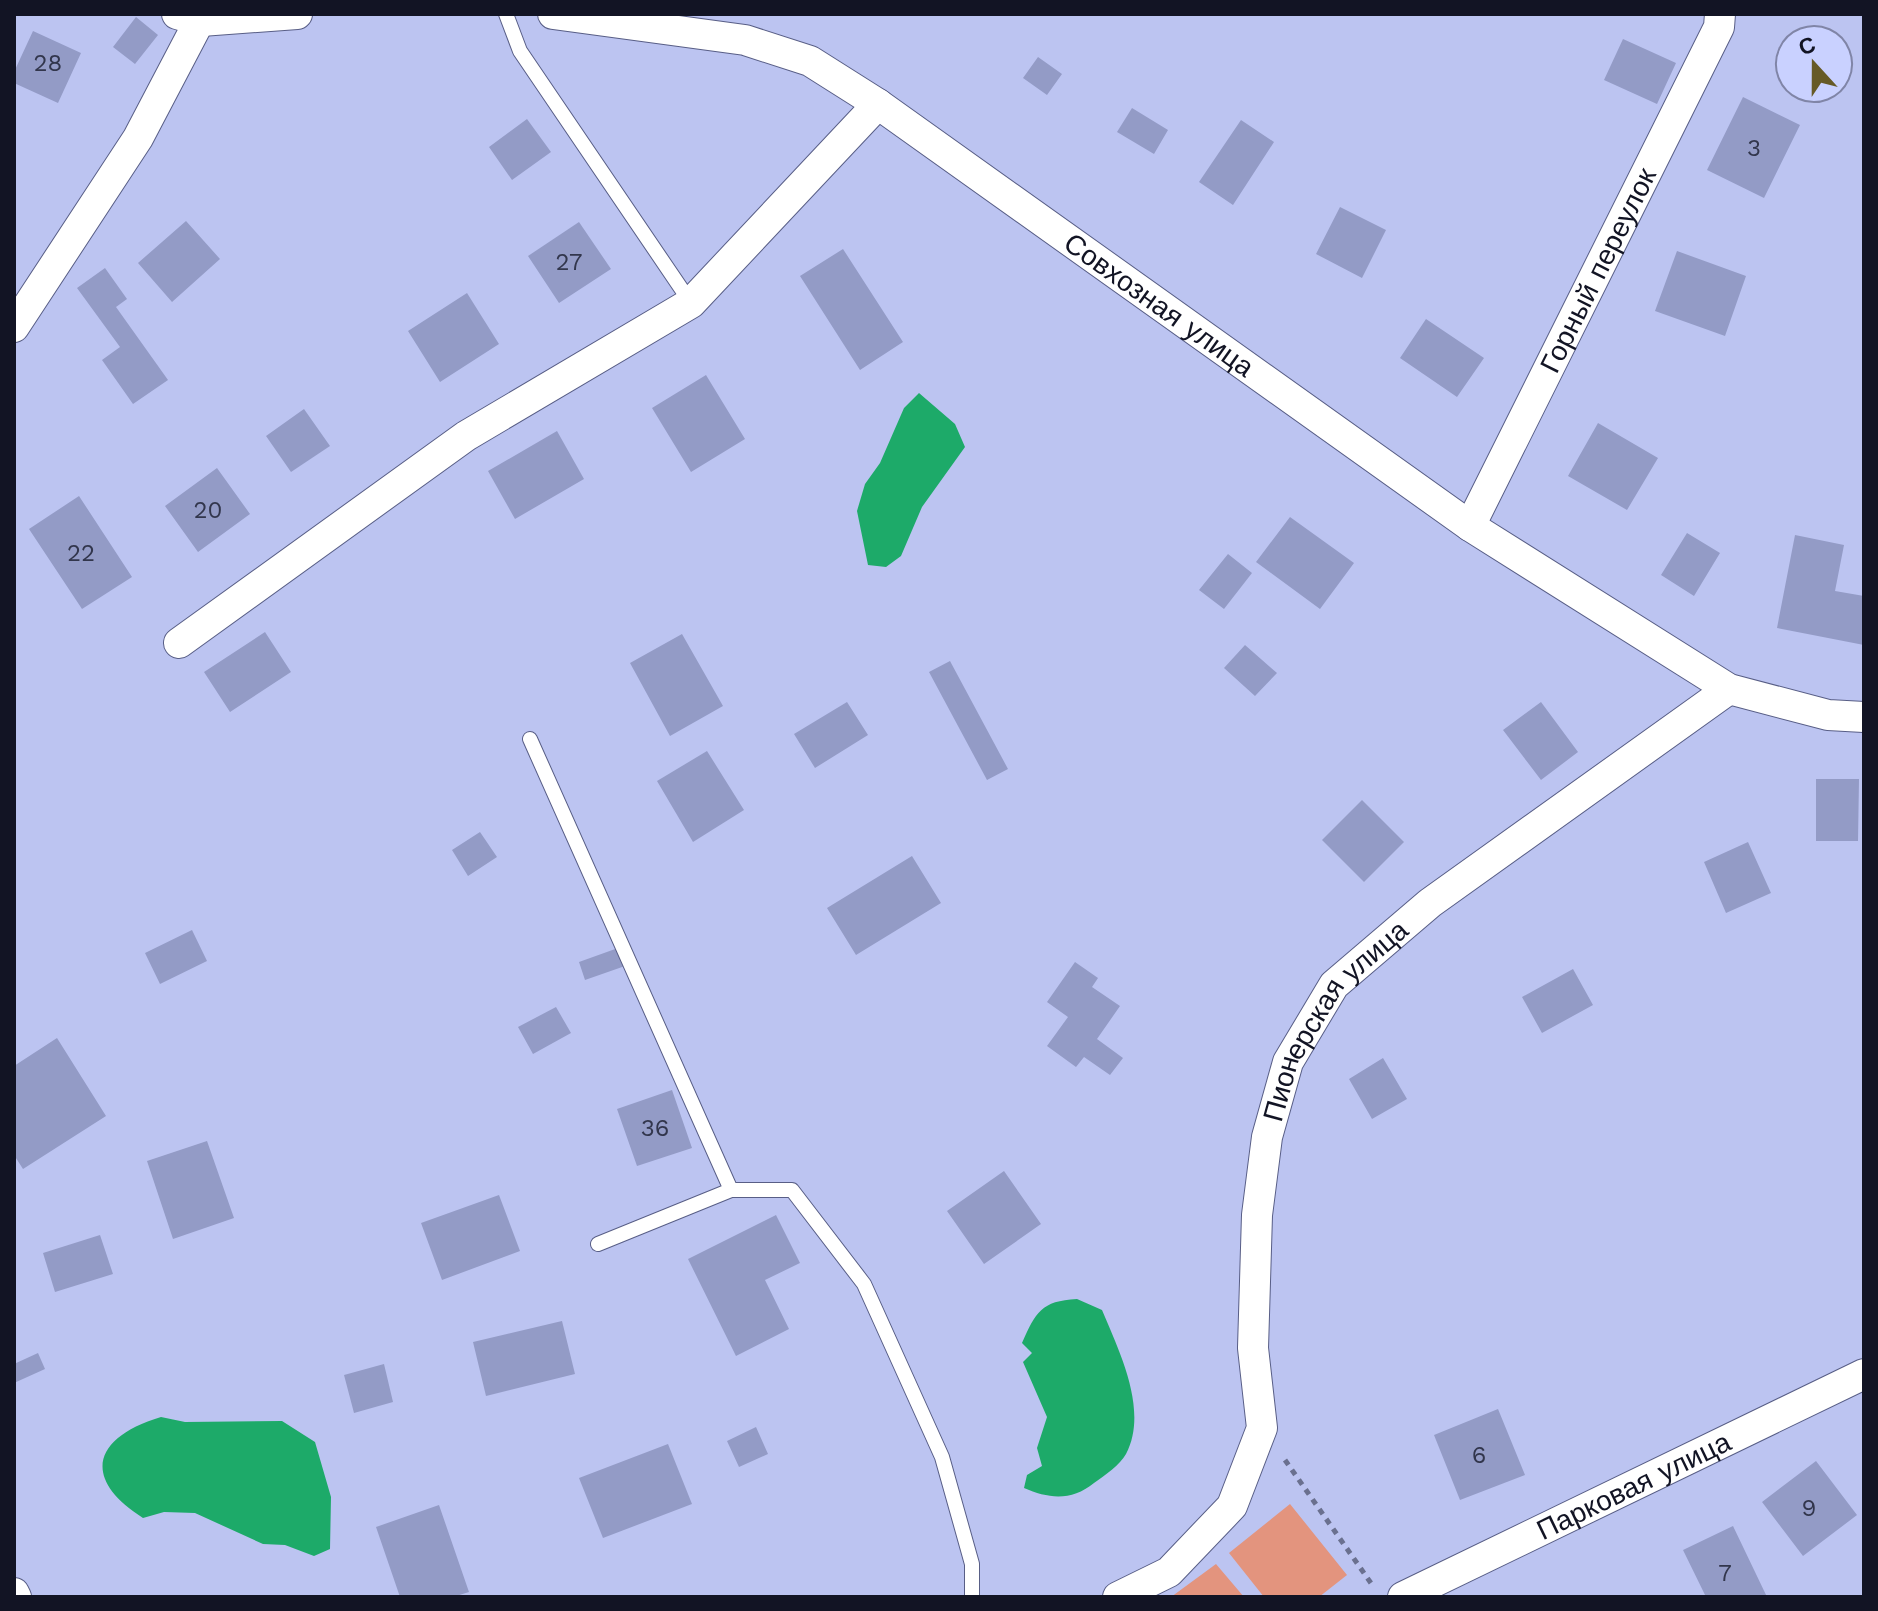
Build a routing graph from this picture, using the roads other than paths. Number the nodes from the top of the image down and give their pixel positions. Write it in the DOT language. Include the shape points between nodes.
graph roads {
  1 [pos="297,14"];
  2 [pos="506,14"];
  3 [pos="553,14"];
  4 [pos="1720,14"];
  5 [pos="194,16"];
  6 [pos="878,104"];
  7 [pos="691,303"];
  8 [pos="14,327"];
  9 [pos="1470,526"];
  10 [pos="179,643"];
  11 [pos="1729,689"];
  12 [pos="1864,717"];
  13 [pos="530,739"];
  14 [pos="731,1190"];
  15 [pos="598,1244"];
  16 [pos="1864,1374"];
  17 [pos="972,1597"];
  18 [pos="1118,1597"];
  19 [pos="1403,1597"];
  1 -- 5 [label="street"];
  2 -- 7 [label="lane" via="520,51"];
  3 -- 6 [label="street, Совхозная улица" via="745,40 810,61"];
  4 -- 9 [label="street, Горный переулок" via="1719,27"];
  5 -- 8 [label="street" via="138,138"];
  6 -- 7 [label="street"];
  6 -- 9 [label="street, Совхозная улица"];
  7 -- 10 [label="street" via="466,436"];
  9 -- 11 [label="street, Совхозная улица"];
  11 -- 12 [label="street" via="1828,715"];
  11 -- 18 [label="street, Пионерская улица" via="1430,903 1334,985 1288,1062 1267,1137 1257,1215 1253,1348 1262,1428 1232,1506 1169,1572"];
  13 -- 14 [label="lane"];
  14 -- 15 [label="lane"];
  14 -- 17 [label="lane" via="792,1190 864,1284 942,1457 972,1564"];
  16 -- 19 [label="street, Парковая улица"];
}
